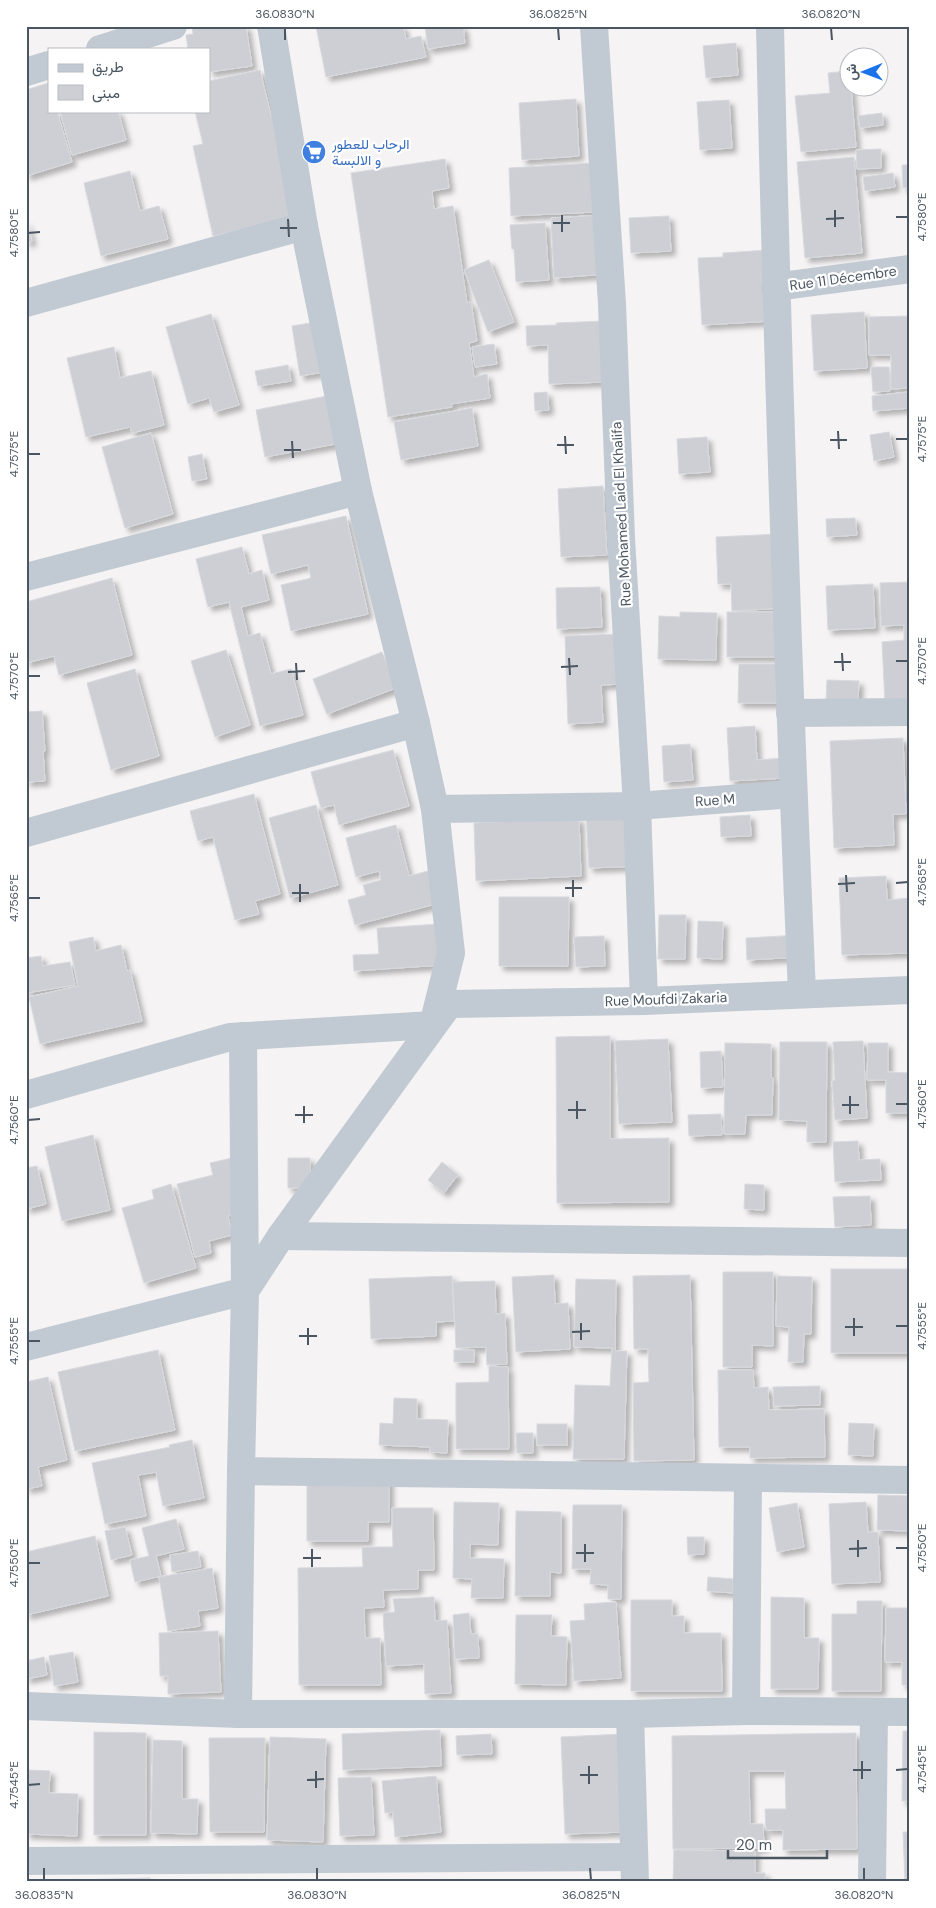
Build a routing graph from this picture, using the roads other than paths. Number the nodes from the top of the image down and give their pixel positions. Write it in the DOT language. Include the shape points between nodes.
graph roads {
  1 [pos="173,26"];
  2 [pos="271,26"];
  3 [pos="594,26"];
  4 [pos="770,26"];
  5 [pos="103,48"];
  6 [pos="48,65"];
  7 [pos="26,72"];
  8 [pos="304,226"];
  9 [pos="910,269"];
  10 [pos="775,286"];
  11 [pos="26,302"];
  12 [pos="358,491"];
  13 [pos="26,577"];
  14 [pos="910,712"];
  15 [pos="790,713"];
  16 [pos="416,723"];
  17 [pos="794,794"];
  18 [pos="637,806"];
  19 [pos="435,809"];
  20 [pos="26,832"];
  21 [pos="910,990"];
  22 [pos="802,993"];
  23 [pos="644,1001"];
  24 [pos="450,1004"];
  25 [pos="433,1025"];
  26 [pos="243,1036"];
  27 [pos="26,1094"];
  28 [pos="281,1236"];
  29 [pos="910,1243"];
  30 [pos="246,1291"];
  31 [pos="26,1347"];
  32 [pos="241,1471"];
  33 [pos="748,1478"];
  34 [pos="910,1480"];
  35 [pos="26,1706"];
  36 [pos="746,1711"];
  37 [pos="874,1712"];
  38 [pos="910,1712"];
  39 [pos="238,1714"];
  40 [pos="630,1714"];
  41 [pos="26,1861"];
  42 [pos="635,1870"];
  43 [pos="872,1882"];
  1 -- 5 [label="street"];
  2 -- 8 [label="street"];
  3 -- 18 [label="street, Rue Mohamed Laid El Khalifa" via="612,304 621,538"];
  4 -- 10 [label="street"];
  6 -- 7 [label="street"];
  8 -- 11 [label="street"];
  8 -- 12 [label="street"];
  9 -- 10 [label="street, Rue 11 Décembre"];
  10 -- 15 [label="street"];
  12 -- 13 [label="street"];
  12 -- 16 [label="street"];
  14 -- 15 [label="street"];
  15 -- 17 [label="street"];
  16 -- 19 [label="street"];
  16 -- 20 [label="street"];
  17 -- 18 [label="street, Rue M"];
  17 -- 22 [label="street"];
  18 -- 19 [label="street, Rue M"];
  18 -- 23 [label="street, Rue Mohamed Laid El Khalifa"];
  19 -- 25 [label="street" via="451,953"];
  21 -- 22 [label="street, Rue Moufdi Zakaria"];
  22 -- 23 [label="street, Rue Moufdi Zakaria"];
  23 -- 24 [label="street, Rue Moufdi Zakaria"];
  24 -- 25 [label="street"];
  24 -- 28 [label="street"];
  25 -- 26 [label="street"];
  26 -- 27 [label="street"];
  26 -- 30 [label="street"];
  28 -- 29 [label="street"];
  28 -- 30 [label="street"];
  30 -- 31 [label="street"];
  30 -- 32 [label="street"];
  32 -- 33 [label="street"];
  32 -- 39 [label="street"];
  33 -- 34 [label="street"];
  33 -- 36 [label="street"];
  35 -- 39 [label="street"];
  36 -- 37 [label="street"];
  36 -- 40 [label="street"];
  37 -- 38 [label="street"];
  37 -- 43 [label="street"];
  39 -- 40 [label="street"];
  40 -- 42 [label="street"];
  41 -- 42 [label="street"];
}
